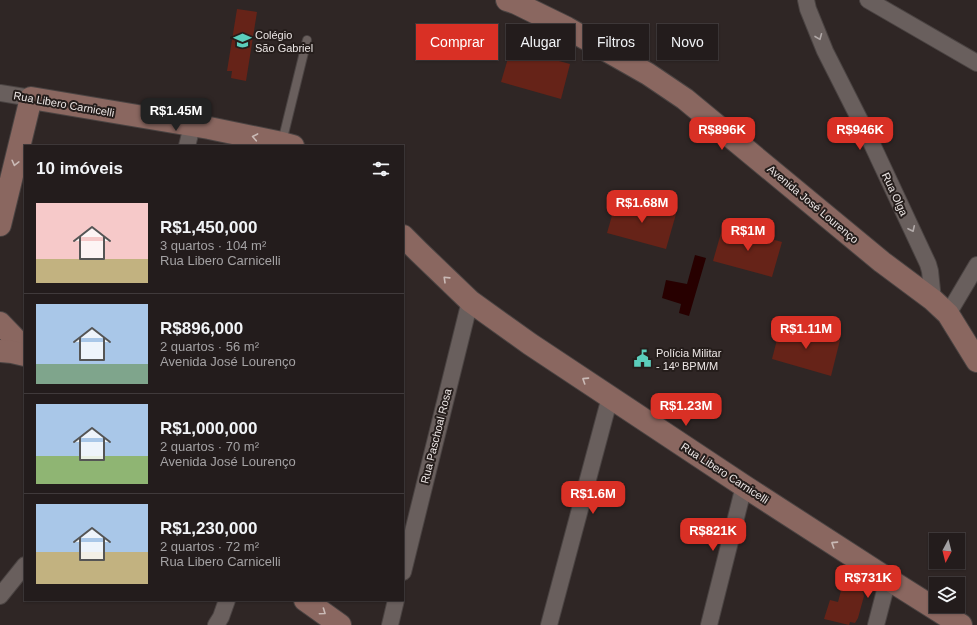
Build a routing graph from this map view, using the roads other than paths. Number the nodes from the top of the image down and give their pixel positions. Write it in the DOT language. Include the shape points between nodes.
graph roads {
  1 [pos="507,0"];
  2 [pos="806,0"];
  3 [pos="874,1"];
  4 [pos="307,40"];
  5 [pos="977,63"];
  6 [pos="0,92"];
  7 [pos="31,98"];
  8 [pos="189,136"];
  9 [pos="288,144"];
  10 [pos="0,225"];
  11 [pos="404,237"];
  12 [pos="977,265"];
  13 [pos="470,301"];
  14 [pos="940,307"];
  15 [pos="0,322"];
  16 [pos="24,349"];
  17 [pos="0,351"];
  18 [pos="24,355"];
  19 [pos="977,361"];
  20 [pos="610,397"];
  21 [pos="744,486"];
  22 [pos="24,566"];
  23 [pos="404,568"];
  24 [pos="888,579"];
  25 [pos="0,596"];
  26 [pos="227,601"];
  27 [pos="306,601"];
  28 [pos="396,601"];
  29 [pos="216,625"];
  30 [pos="340,625"];
  31 [pos="390,625"];
  32 [pos="549,625"];
  33 [pos="709,625"];
  34 [pos="876,625"];
  35 [pos="961,625"];
  1 -- 14 [label="street, Avenida José Lourenço" via="567,28 648,74 685,99"];
  2 -- 14 [label="street, Rua Olga, one-way" via="825,51 927,260"];
  3 -- 5 [label="street"];
  4 -- 9 [label="lane"];
  6 -- 7 [label="street, Rua Libero Carnicelli"];
  7 -- 8 [label="street, Rua Libero Carnicelli"];
  7 -- 10 [label="street, one-way"];
  9 -- 8 [label="street, Rua Libero Carnicelli, one-way" via="209,128"];
  13 -- 11 [label="street, Rua Libero Carnicelli, one-way"];
  12 -- 14 [label="street"];
  20 -- 13 [label="street, Rua Libero Carnicelli, one-way"];
  13 -- 23 [label="street, Rua Paschoal Rosa"];
  14 -- 19 [label="street, Rua Olga"];
  15 -- 16 [label="street"];
  17 -- 18 [label="street"];
  20 -- 21 [label="street, Rua Libero Carnicelli"];
  20 -- 32 [label="street"];
  24 -- 21 [label="street, Rua Libero Carnicelli, one-way"];
  21 -- 33 [label="street"];
  22 -- 25 [label="street"];
  24 -- 34 [label="street"];
  24 -- 35 [label="street, Rua Libero Carnicelli"];
  26 -- 29 [label="street"];
  27 -- 30 [label="street, one-way"];
  28 -- 31 [label="street"];
}
